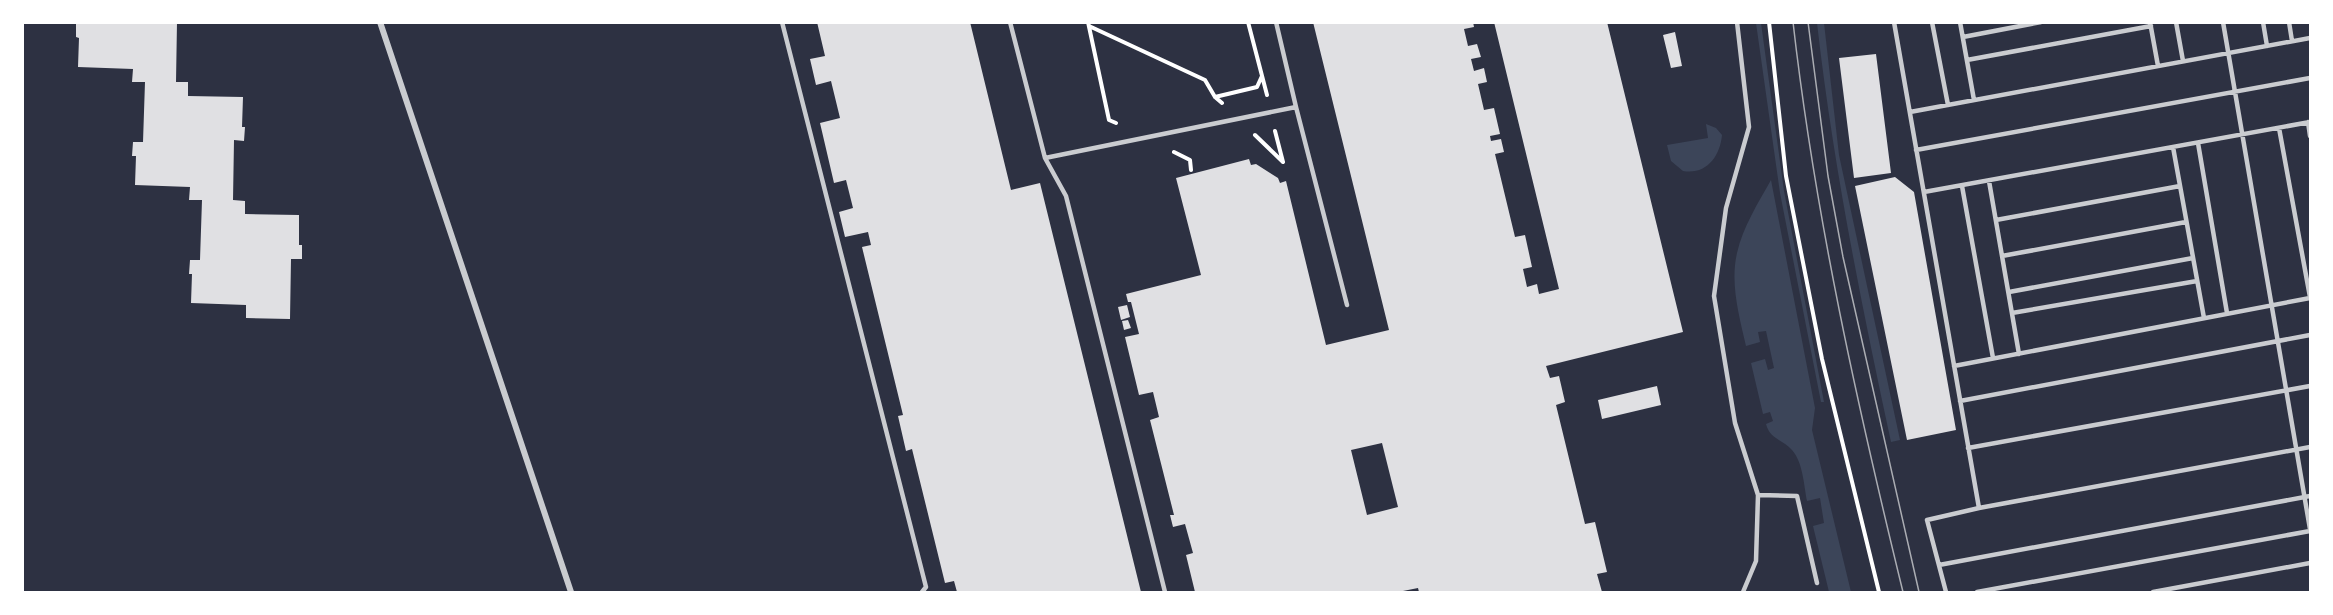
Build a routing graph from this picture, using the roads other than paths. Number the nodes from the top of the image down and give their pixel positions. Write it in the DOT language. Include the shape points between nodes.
graph roads {
  1 [pos="380,22"];
  2 [pos="782,22"];
  3 [pos="1010,22"];
  4 [pos="1276,22"];
  5 [pos="1737,22"];
  6 [pos="1894,22"];
  7 [pos="1932,22"];
  8 [pos="1960,22"];
  9 [pos="2041,22"];
  10 [pos="2176,22"];
  11 [pos="2223,22"];
  12 [pos="2262,22"];
  13 [pos="2289,22"];
  14 [pos="2151,24"];
  15 [pos="1963,37"];
  16 [pos="2310,38"];
  17 [pos="2292,41"];
  18 [pos="2267,46"];
  19 [pos="2228,53"];
  20 [pos="1967,60"];
  21 [pos="2183,62"];
  22 [pos="2158,66"];
  23 [pos="2310,78"];
  24 [pos="2235,92"];
  25 [pos="1974,100"];
  26 [pos="1948,105"];
  27 [pos="1296,107"];
  28 [pos="1910,112"];
  29 [pos="2309,122"];
  30 [pos="2279,128"];
  31 [pos="2242,135"];
  32 [pos="2310,136"];
  33 [pos="2198,143"];
  34 [pos="2173,147"];
  35 [pos="1916,150"];
  36 [pos="1046,158"];
  37 [pos="1989,181"];
  38 [pos="1962,186"];
  39 [pos="2180,186"];
  40 [pos="1924,192"];
  41 [pos="1996,220"];
  42 [pos="2186,222"];
  43 [pos="2002,256"];
  44 [pos="2193,258"];
  45 [pos="2197,281"];
  46 [pos="2008,292"];
  47 [pos="2310,297"];
  48 [pos="1347,305"];
  49 [pos="2272,305"];
  50 [pos="2012,313"];
  51 [pos="2228,313"];
  52 [pos="2204,318"];
  53 [pos="2310,335"];
  54 [pos="2278,341"];
  55 [pos="2019,354"];
  56 [pos="1993,358"];
  57 [pos="1954,366"];
  58 [pos="2310,386"];
  59 [pos="2287,391"];
  60 [pos="1960,401"];
  61 [pos="2310,447"];
  62 [pos="1968,448"];
  63 [pos="2297,449"];
  64 [pos="1758,495"];
  65 [pos="2308,497"];
  66 [pos="1979,508"];
  67 [pos="2310,530"];
  68 [pos="2310,563"];
  69 [pos="1939,565"];
  70 [pos="1818,583"];
  71 [pos="571,592"];
  72 [pos="922,592"];
  73 [pos="1165,592"];
  74 [pos="1743,592"];
  75 [pos="1946,592"];
  76 [pos="1977,592"];
  77 [pos="2153,592"];
  1 -- 71 [label="street"];
  2 -- 72 [label="lane" via="926,587"];
  3 -- 36 [label="lane"];
  4 -- 27 [label="lane"];
  5 -- 64 [label="lane" via="1749,127 1726,208 1714,296 1735,423"];
  6 -- 28 [label="lane"];
  7 -- 26 [label="lane"];
  8 -- 15 [label="lane"];
  9 -- 15 [label="lane"];
  10 -- 21 [label="lane"];
  11 -- 19 [label="lane"];
  12 -- 18 [label="lane"];
  13 -- 17 [label="lane"];
  14 -- 20 [label="lane"];
  14 -- 22 [label="lane"];
  15 -- 20 [label="lane"];
  16 -- 17 [label="lane"];
  17 -- 18 [label="lane"];
  18 -- 19 [label="lane"];
  19 -- 21 [label="lane"];
  19 -- 24 [label="lane"];
  20 -- 25 [label="lane"];
  21 -- 22 [label="lane"];
  22 -- 25 [label="lane"];
  23 -- 24 [label="lane"];
  24 -- 31 [label="lane"];
  24 -- 35 [label="lane"];
  25 -- 26 [label="lane"];
  26 -- 28 [label="lane"];
  27 -- 36 [label="lane"];
  27 -- 48 [label="lane"];
  28 -- 35 [label="lane"];
  29 -- 30 [label="lane"];
  29 -- 32 [label="lane"];
  30 -- 31 [label="lane"];
  30 -- 47 [label="lane"];
  31 -- 33 [label="lane"];
  31 -- 49 [label="lane"];
  33 -- 34 [label="lane"];
  33 -- 51 [label="lane"];
  34 -- 37 [label="lane"];
  34 -- 39 [label="lane"];
  35 -- 40 [label="lane"];
  36 -- 73 [label="lane" via="1066,196"];
  37 -- 38 [label="lane"];
  37 -- 41 [label="lane"];
  38 -- 40 [label="lane"];
  38 -- 56 [label="lane"];
  39 -- 41 [label="lane"];
  39 -- 42 [label="lane"];
  40 -- 57 [label="lane"];
  41 -- 43 [label="lane"];
  42 -- 43 [label="lane"];
  42 -- 44 [label="lane"];
  43 -- 46 [label="lane"];
  44 -- 45 [label="lane"];
  44 -- 46 [label="lane"];
  45 -- 50 [label="lane"];
  45 -- 52 [label="lane"];
  46 -- 50 [label="lane"];
  47 -- 49 [label="lane"];
  49 -- 51 [label="lane"];
  49 -- 54 [label="lane"];
  50 -- 55 [label="lane"];
  51 -- 52 [label="lane"];
  52 -- 55 [label="lane"];
  53 -- 54 [label="lane"];
  54 -- 59 [label="lane"];
  54 -- 60 [label="lane"];
  55 -- 56 [label="lane"];
  56 -- 57 [label="lane"];
  57 -- 60 [label="lane"];
  58 -- 59 [label="lane"];
  59 -- 62 [label="lane"];
  59 -- 63 [label="lane"];
  60 -- 62 [label="lane"];
  61 -- 63 [label="lane"];
  62 -- 66 [label="lane"];
  63 -- 65 [label="lane"];
  63 -- 66 [label="lane"];
  64 -- 70 [label="lane" via="1797,496"];
  64 -- 74 [label="lane" via="1756,561"];
  65 -- 67 [label="lane"];
  65 -- 69 [label="lane"];
  66 -- 69 [label="lane" via="1927,520"];
  67 -- 76 [label="lane"];
  68 -- 77 [label="lane"];
  69 -- 75 [label="lane"];
}
